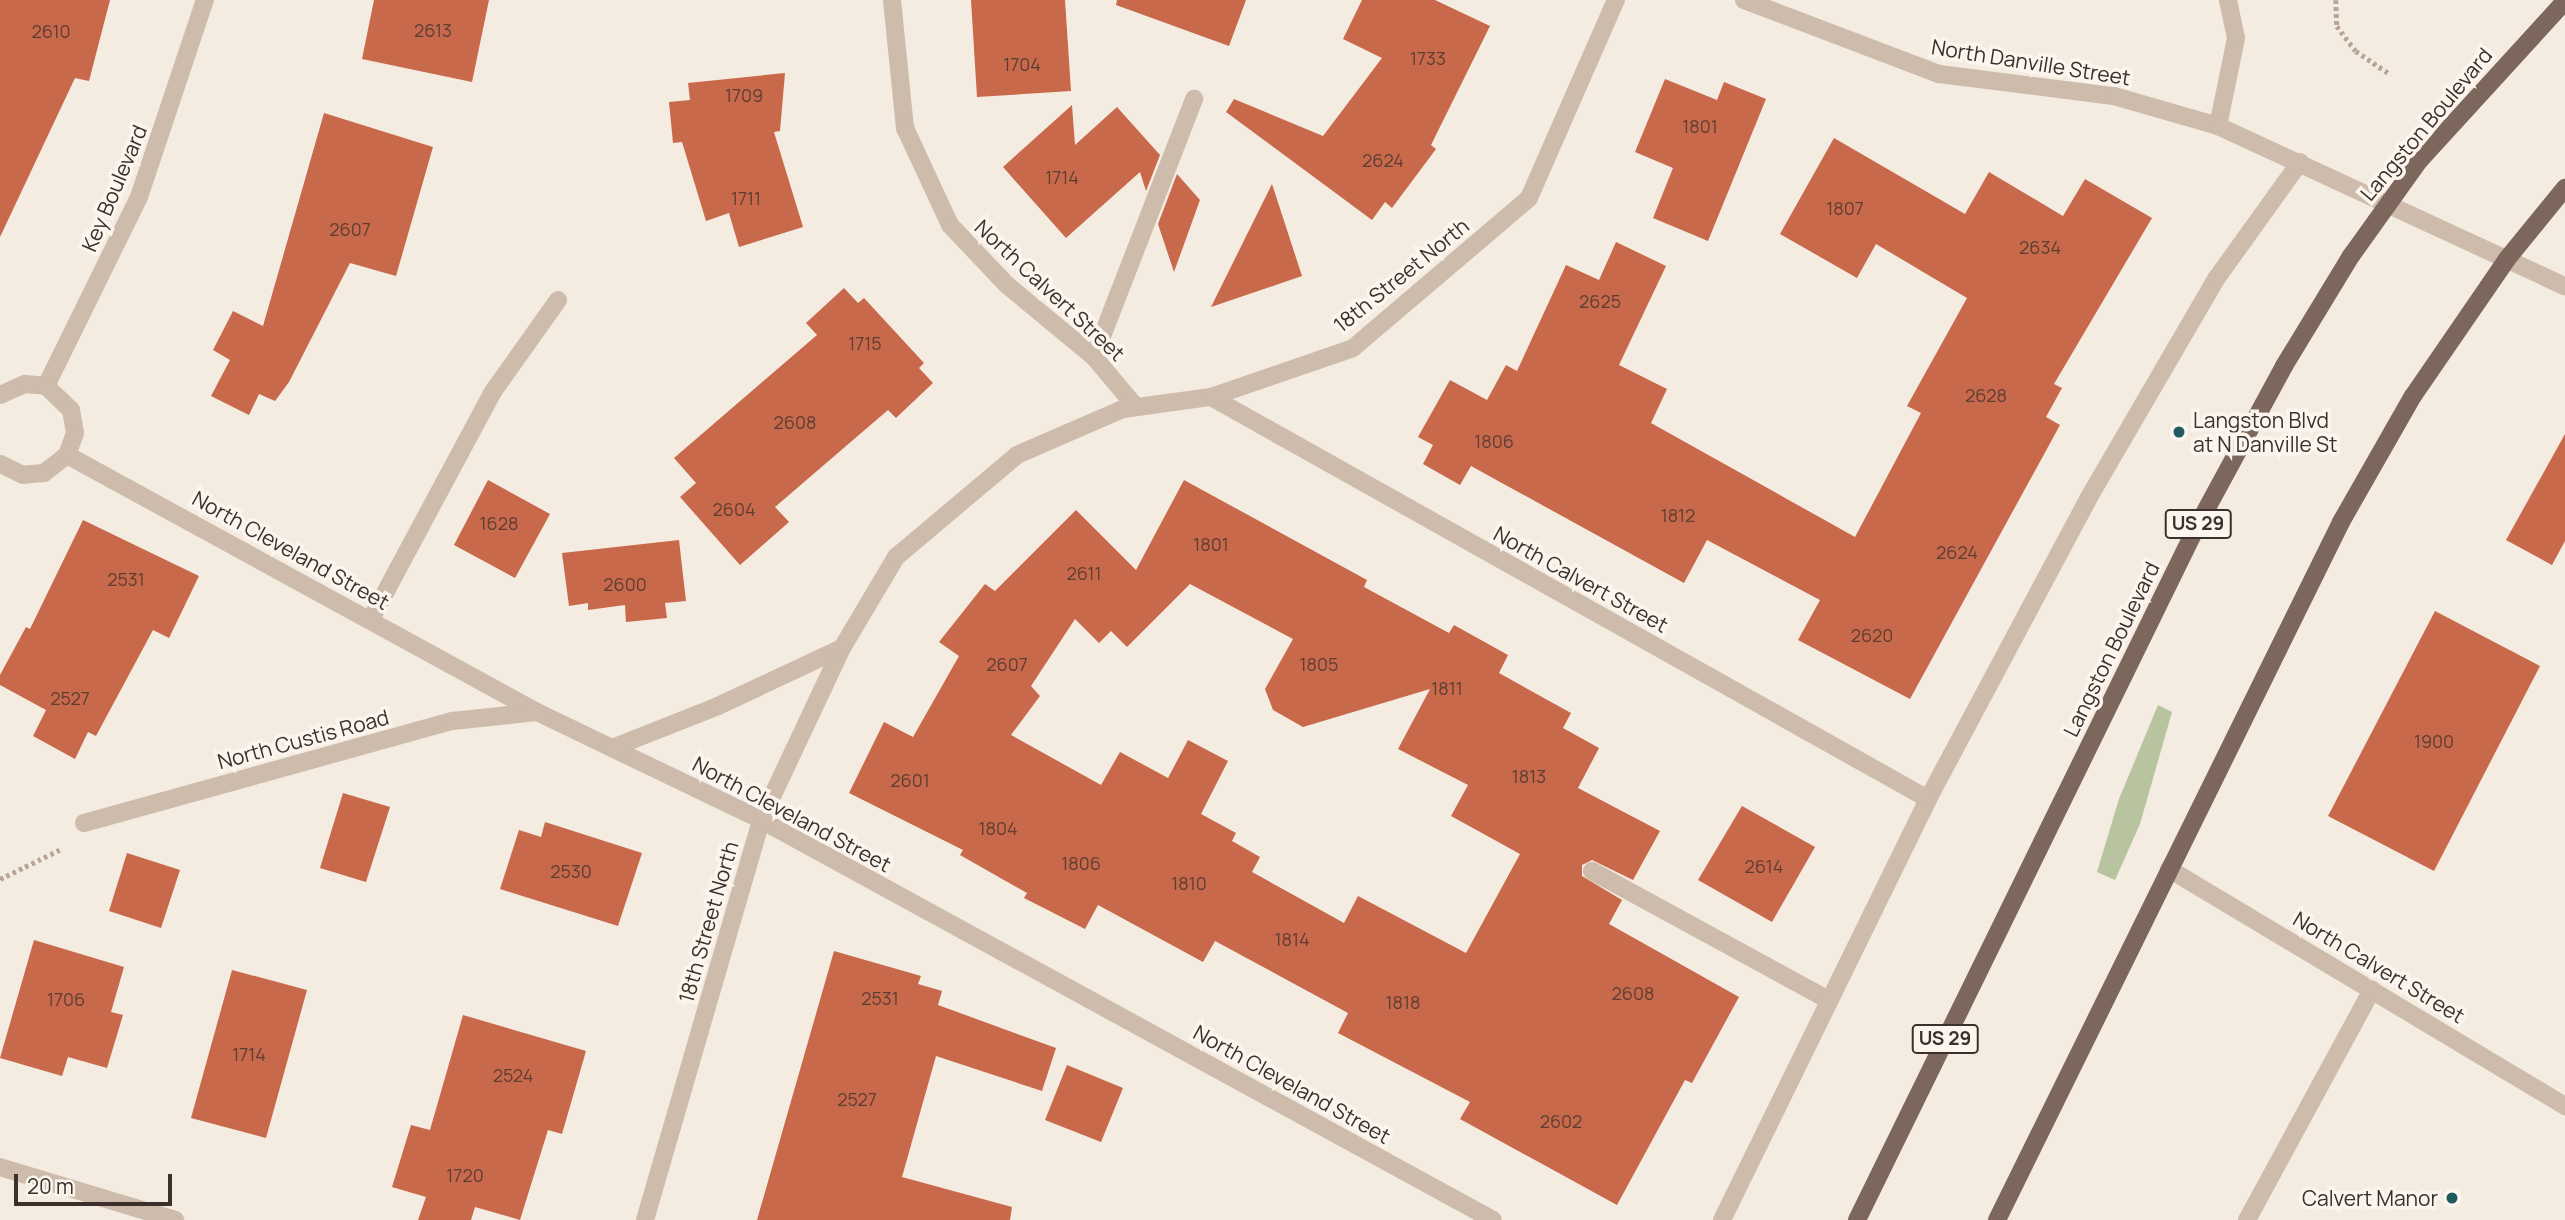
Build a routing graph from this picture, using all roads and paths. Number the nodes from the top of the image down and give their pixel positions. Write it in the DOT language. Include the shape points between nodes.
graph roads {
  1 [pos="205,0"];
  2 [pos="892,0"];
  3 [pos="1616,0"];
  4 [pos="1744,0"];
  5 [pos="2228,0"];
  6 [pos="2336,0"];
  7 [pos="2565,1"];
  8 [pos="2391,75"];
  9 [pos="1194,100"];
  10 [pos="2218,126"];
  11 [pos="2300,162"];
  12 [pos="2565,188"];
  13 [pos="2388,203"];
  14 [pos="2507,259"];
  15 [pos="2565,286"];
  16 [pos="558,300"];
  17 [pos="1094,357"];
  18 [pos="46,386"];
  19 [pos="0,395"];
  20 [pos="1211,397"];
  21 [pos="1136,407"];
  22 [pos="67,455"];
  23 [pos="1,469"];
  24 [pos="371,619"];
  25 [pos="842,648"];
  26 [pos="537,712"];
  27 [pos="612,748"];
  28 [pos="1928,799"];
  29 [pos="761,820"];
  30 [pos="84,823"];
  31 [pos="2169,869"];
  32 [pos="1592,871"];
  33 [pos="0,879"];
  34 [pos="2372,989"];
  35 [pos="1829,1000"];
  36 [pos="2565,1106"];
  37 [pos="0,1167"];
  38 [pos="176,1220"];
  39 [pos="645,1220"];
  40 [pos="1493,1220"];
  41 [pos="1722,1220"];
  42 [pos="1857,1220"];
  43 [pos="1997,1220"];
  44 [pos="2247,1220"];
  1 -- 18 [label="street, Key Boulevard" via="139,197"];
  2 -- 17 [label="street, North Calvert Street" via="905,128 950,225 1007,285"];
  3 -- 20 [label="street, 18th Street North" via="1529,198 1353,348"];
  4 -- 10 [label="street, North Danville Street" via="1939,74 2114,96"];
  5 -- 10 [label="street" via="2236,38"];
  6 -- 8 [label="path" via="2337,26 2356,51"];
  7 -- 13 [label="main road, Langston Boulevard / US 29" via="2477,94"];
  9 -- 17 [label="street"];
  10 -- 11 [label="street, North Danville Street"];
  11 -- 13 [label="street, North Danville Street"];
  11 -- 28 [label="street" via="2209,291 2088,499"];
  12 -- 14 [label="main road"];
  13 -- 14 [label="street, North Danville Street"];
  13 -- 42 [label="main road, Langston Boulevard / US 29" via="2327,293 2237,448"];
  14 -- 15 [label="street, North Danville Street"];
  14 -- 31 [label="main road" via="2413,396 2375,462 2301,599"];
  16 -- 24 [label="street" via="492,393"];
  17 -- 21 [label="street, North Calvert Street"];
  18 -- 19 [label="street" via="25,384"];
  18 -- 22 [label="street" via="71,410 75,433"];
  20 -- 21 [label="street, 18th Street North"];
  20 -- 28 [label="street, North Calvert Street"];
  21 -- 25 [label="street, 18th Street North" via="1017,455 896,557"];
  22 -- 23 [label="street" via="52,469 33,475"];
  22 -- 24 [label="street, North Cleveland Street"];
  24 -- 26 [label="street, North Cleveland Street"];
  25 -- 27 [label="street" via="718,706"];
  25 -- 29 [label="street, 18th Street North"];
  26 -- 27 [label="street, North Cleveland Street"];
  26 -- 30 [label="street, North Custis Road" via="453,721"];
  27 -- 29 [label="street, North Cleveland Street"];
  28 -- 35 [label="street"];
  29 -- 39 [label="street, 18th Street North"];
  29 -- 40 [label="street, North Cleveland Street"];
  30 -- 33 [label="path" via="76,842"];
  31 -- 34 [label="street, North Calvert Street"];
  31 -- 43 [label="main road"];
  32 -- 35 [label="street"];
  34 -- 36 [label="street, North Calvert Street"];
  34 -- 44 [label="street"];
  35 -- 41 [label="street"];
  37 -- 38 [label="street"];
}
